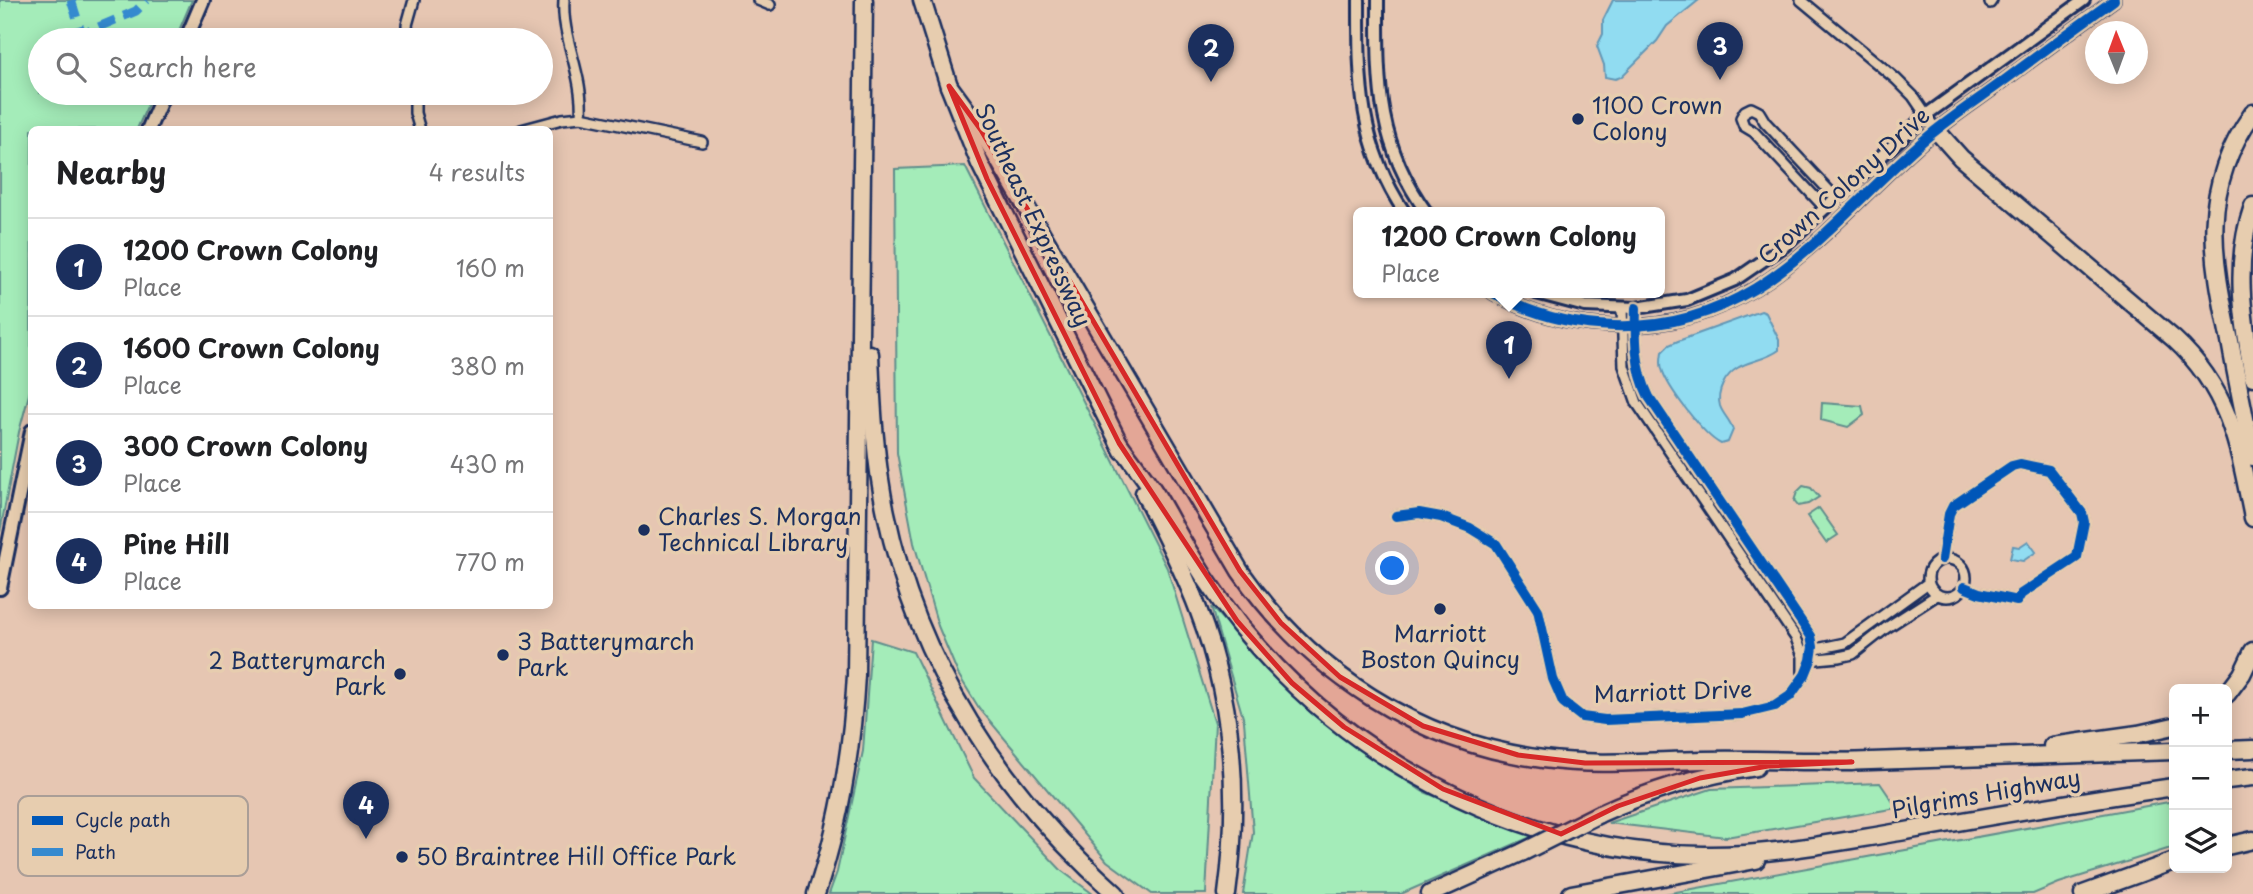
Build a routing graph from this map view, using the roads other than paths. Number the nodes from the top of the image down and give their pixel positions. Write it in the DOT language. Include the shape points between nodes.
graph roads {
  1 [pos="203,0"];
  2 [pos="414,0"];
  3 [pos="564,0"];
  4 [pos="758,0"];
  5 [pos="864,0"];
  6 [pos="922,0"];
  7 [pos="1359,0"];
  8 [pos="1378,0"];
  9 [pos="1801,0"];
  10 [pos="2084,0"];
  11 [pos="2114,0"];
  12 [pos="770,5"];
  13 [pos="191,28"];
  14 [pos="408,28"];
  15 [pos="949,86"];
  16 [pos="159,105"];
  17 [pos="415,105"];
  18 [pos="2253,113"];
  19 [pos="1761,115"];
  20 [pos="1926,115"];
  21 [pos="581,117"];
  22 [pos="151,126"];
  23 [pos="418,126"];
  24 [pos="537,126"];
  25 [pos="2253,126"];
  26 [pos="1747,128"];
  27 [pos="1936,130"];
  28 [pos="702,142"];
  29 [pos="2227,163"];
  30 [pos="1836,198"];
  31 [pos="2253,206"];
  32 [pos="1402,207"];
  33 [pos="1423,207"];
  34 [pos="1825,208"];
  35 [pos="861,258"];
  36 [pos="1503,298"];
  37 [pos="1554,298"];
  38 [pos="1622,308"];
  39 [pos="1636,308"];
  40 [pos="1635,326"];
  41 [pos="1622,327"];
  42 [pos="2253,377"];
  43 [pos="1119,443"];
  44 [pos="28,451"];
  45 [pos="2253,457"];
  46 [pos="1396,516"];
  47 [pos="2253,518"];
  48 [pos="1942,559"];
  49 [pos="1928,583"];
  50 [pos="1964,587"];
  51 [pos="0,588"];
  52 [pos="1937,595"];
  53 [pos="2253,652"];
  54 [pos="1807,655"];
  55 [pos="2253,666"];
  56 [pos="2232,688"];
  57 [pos="2232,690"];
  58 [pos="2169,727"];
  59 [pos="2253,749"];
  60 [pos="2232,750"];
  61 [pos="2169,751"];
  62 [pos="1935,759"];
  63 [pos="1852,762"];
  64 [pos="2253,777"];
  65 [pos="2232,779"];
  66 [pos="2169,788"];
  67 [pos="2253,840"];
  68 [pos="2232,845"];
  69 [pos="1805,846"];
  70 [pos="2169,863"];
  71 [pos="816,894"];
  72 [pos="1116,894"];
  73 [pos="1227,894"];
  74 [pos="1430,894"];
  75 [pos="1571,894"];
  76 [pos="2083,894"];
  1 -- 13 [label="main road"];
  2 -- 14 [label="street"];
  3 -- 21 [label="street" via="564,19 580,85"];
  4 -- 12 [label="street"];
  5 -- 35 [label="highway"];
  6 -- 15 [label="highway, Southeast Expressway"];
  7 -- 32 [label="street" via="1364,113 1378,163"];
  8 -- 33 [label="street" via="1378,78 1385,124 1402,172"];
  9 -- 20 [label="street" via="1896,79"];
  10 -- 20 [label="street, Crown Colony Drive"];
  11 -- 27 [label="street, Crown Colony Drive"];
  15 -- 43 [label="highway, Southeast Expressway" via="987,179"];
  15 -- 63 [label="highway" via="981,130 1240,571 1281,623 1340,677 1423,726 1518,755 1585,763"];
  16 -- 22 [label="main road"];
  17 -- 23 [label="street"];
  18 -- 29 [label="highway"];
  19 -- 26 [label="street" via="1759,126"];
  19 -- 26 [label="street" via="1755,109 1745,111 1741,120"];
  19 -- 30 [label="street"];
  20 -- 27 [label="street"];
  20 -- 30 [label="street, Crown Colony Drive"];
  21 -- 24 [label="street"];
  21 -- 28 [label="street"];
  25 -- 29 [label="highway"];
  26 -- 34 [label="street"];
  27 -- 40 [label="street, Crown Colony Drive" via="1767,283 1700,315"];
  27 -- 47 [label="highway" via="1961,158 2199,365 2231,422"];
  29 -- 45 [label="highway" via="2216,203 2214,251"];
  30 -- 34 [label="street, Crown Colony Drive"];
  31 -- 42 [label="highway" via="2240,272"];
  34 -- 39 [label="street, Crown Colony Drive" via="1770,258 1735,280 1687,300"];
  35 -- 71 [label="highway" via="854,708 839,807"];
  35 -- 72 [label="highway" via="881,488 919,625 956,701 1003,772 1058,838"];
  36 -- 41 [label="street, Crown Colony Drive" via="1555,318"];
  37 -- 38 [label="street, Crown Colony Drive"];
  38 -- 39 [label="street, Crown Colony Drive"];
  38 -- 41 [label="street"];
  39 -- 40 [label="street, Marriott Drive"];
  40 -- 41 [label="street, Crown Colony Drive"];
  40 -- 54 [label="street, Marriott Drive" via="1638,364 1649,397 1807,629 1812,639"];
  41 -- 54 [label="street" via="1625,372 1637,403"];
  43 -- 69 [label="highway" via="1156,494 1206,580 1258,647 1330,717 1407,770 1489,810 1602,843 1704,855"];
  43 -- 73 [label="highway" via="1191,591 1217,672 1233,773"];
  44 -- 51 [label="main road"];
  46 -- 54 [label="street, Marriott Drive" via="1419,513 1449,520 1499,547 1538,610 1557,693 1582,717 1605,720 1756,712 1786,700 1801,681"];
  48 -- 49 [label="street" via="1929,571"];
  48 -- 50 [label="street" via="1960,563 1966,574"];
  48 -- 50 [label="street" via="1953,506 2012,466 2049,470 2056,478 2082,513 2077,557 2017,601"];
  49 -- 52 [label="street"];
  49 -- 54 [label="street" via="1845,643"];
  50 -- 52 [label="street" via="1950,597"];
  52 -- 54 [label="street" via="1853,654"];
  53 -- 56 [label="highway"];
  55 -- 57 [label="highway"];
  58 -- 62 [label="highway"];
  59 -- 60 [label="highway"];
  61 -- 62 [label="highway"];
  62 -- 63 [label="highway"];
  63 -- 74 [label="highway, bridge" via="1776,765 1661,789"];
  64 -- 65 [label="highway"];
  66 -- 69 [label="highway, Pilgrims Highway"];
  67 -- 68 [label="highway"];
  69 -- 75 [label="highway" via="1744,864"];
  70 -- 76 [label="highway"];
}
